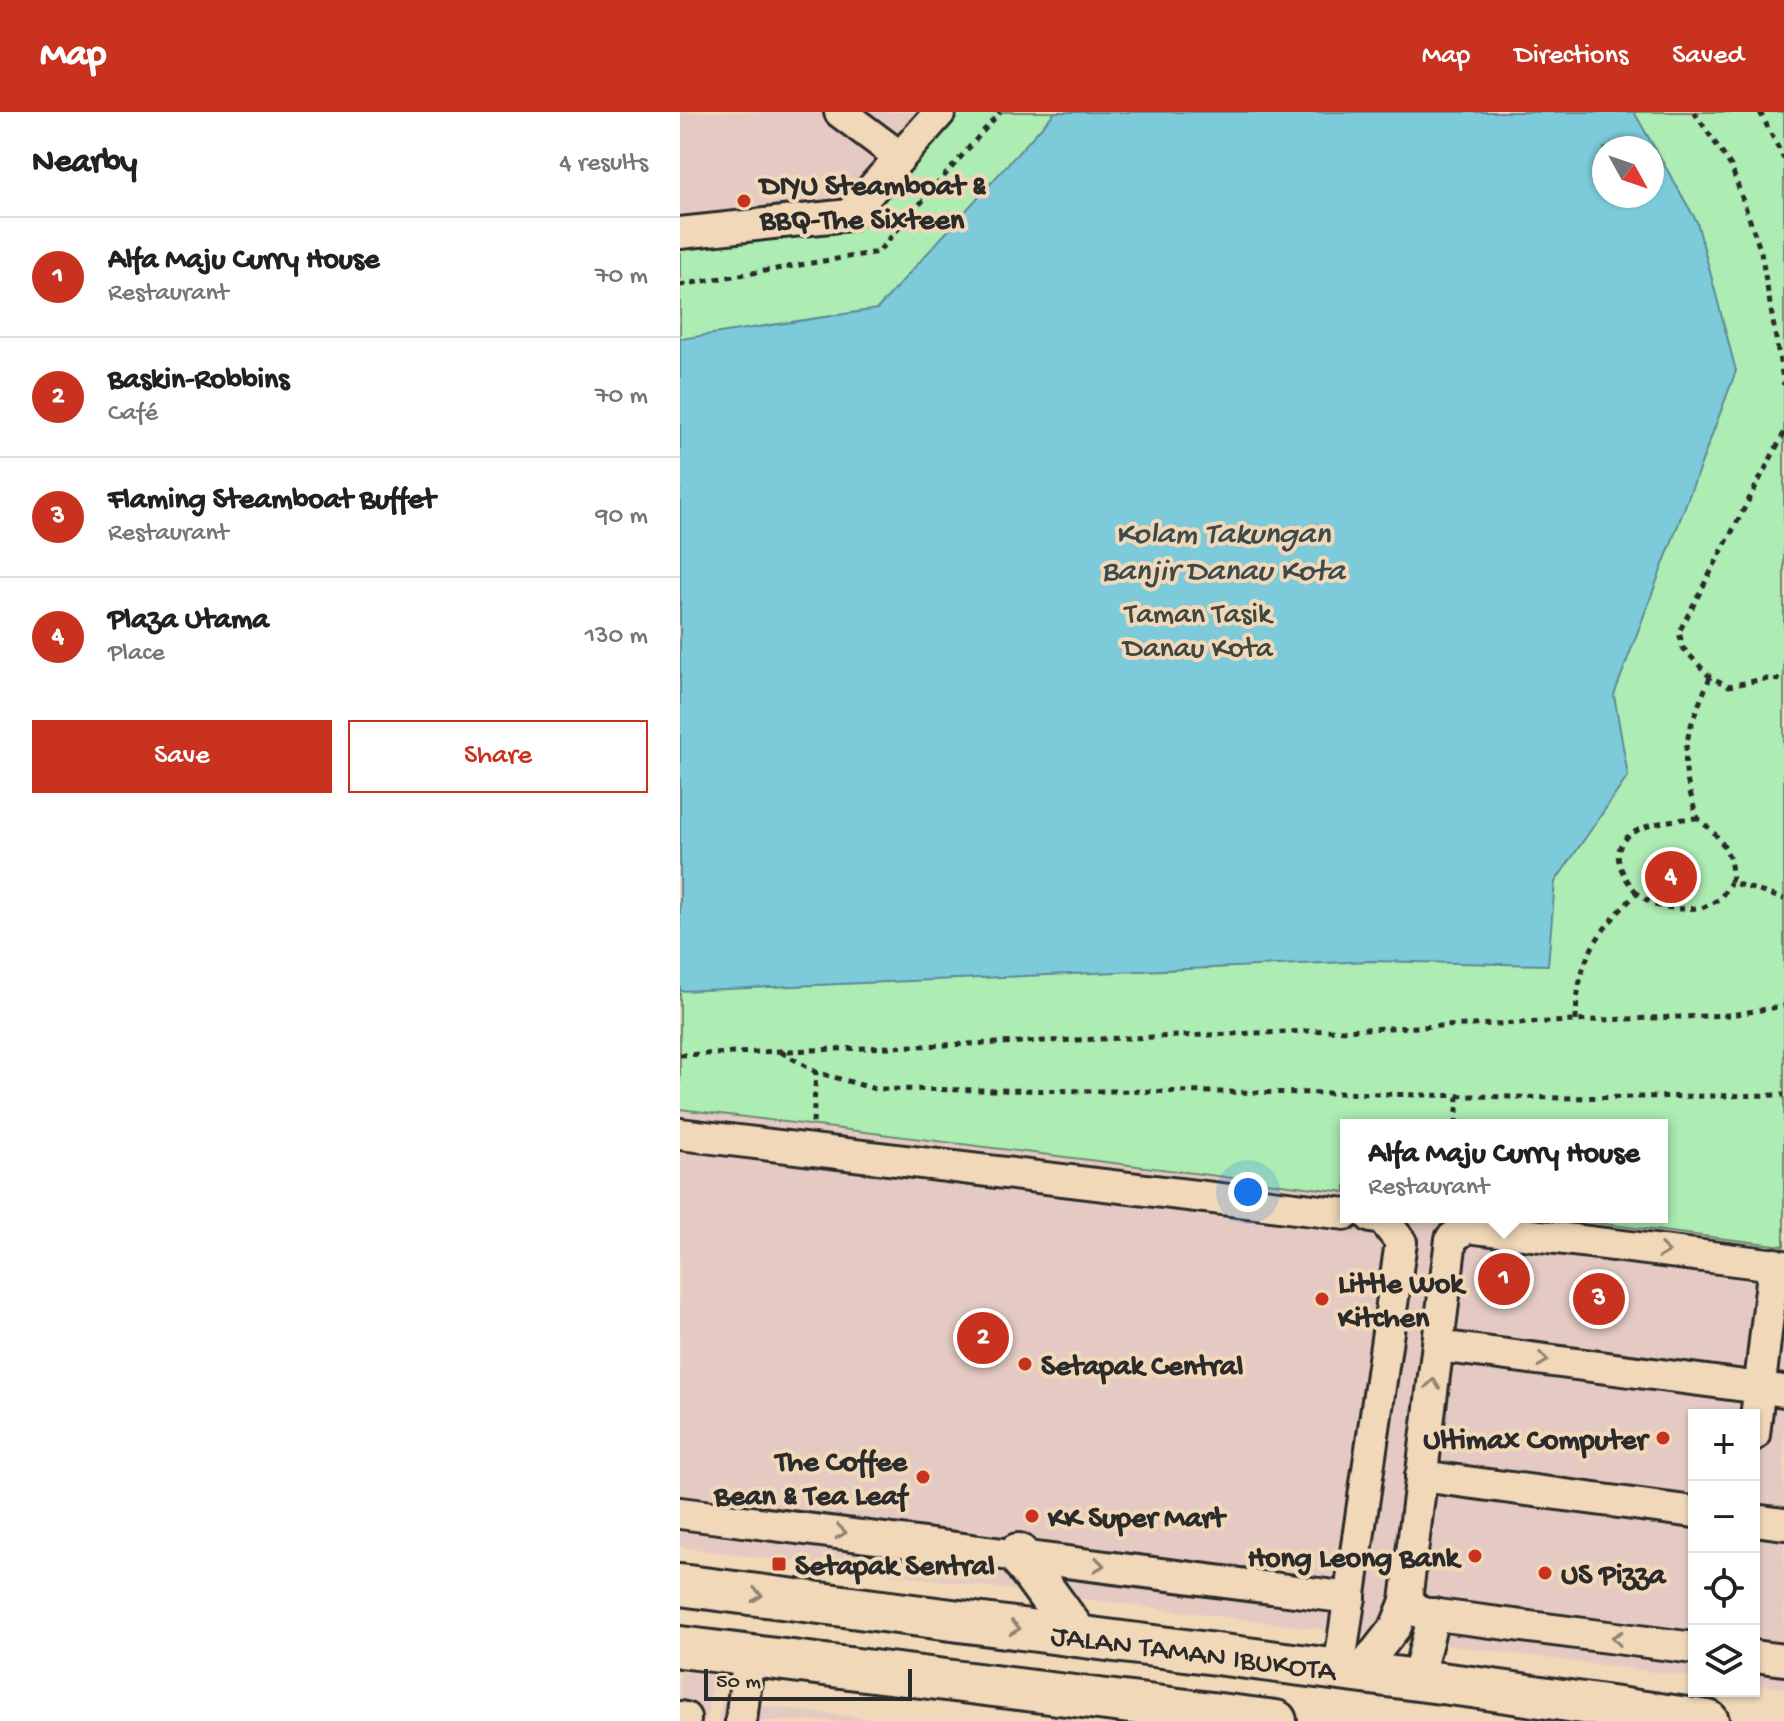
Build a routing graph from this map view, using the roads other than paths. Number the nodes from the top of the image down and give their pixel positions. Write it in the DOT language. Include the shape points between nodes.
graph roads {
  1 [pos="840,112"];
  2 [pos="940,112"];
  3 [pos="900,157"];
  4 [pos="680,233"];
  5 [pos="680,1134"];
  6 [pos="1340,1213"];
  7 [pos="1386,1223"];
  8 [pos="1779,1265"];
  9 [pos="1438,1346"];
  10 [pos="1772,1389"];
  11 [pos="1760,1420"];
  12 [pos="1421,1476"];
  13 [pos="1688,1511"];
  14 [pos="680,1513"];
  15 [pos="1760,1521"];
  16 [pos="1784,1524"];
  17 [pos="1018,1554"];
  18 [pos="680,1585"];
  19 [pos="1350,1598"];
  20 [pos="1406,1601"];
  21 [pos="1434,1614"];
  22 [pos="1078,1636"];
  23 [pos="680,1647"];
  24 [pos="1688,1647"];
  25 [pos="749,1655"];
  26 [pos="1760,1657"];
  27 [pos="1784,1660"];
  28 [pos="1350,1671"];
  29 [pos="1417,1680"];
  30 [pos="741,1721"];
  31 [pos="1276,1721"];
  32 [pos="1708,1721"];
  1 -- 3 [label="street"];
  2 -- 3 [label="street"];
  3 -- 4 [label="street" via="849,215"];
  5 -- 6 [label="street"];
  7 -- 19 [label="street" via="1401,1242"];
  9 -- 8 [label="street, one-way" via="1451,1239 1467,1227"];
  8 -- 10 [label="street"];
  9 -- 10 [label="street, one-way"];
  12 -- 9 [label="street, one-way"];
  10 -- 11 [label="street"];
  12 -- 13 [label="street"];
  12 -- 20 [label="street"];
  14 -- 17 [label="street, one-way"];
  15 -- 16 [label="street"];
  17 -- 19 [label="street, one-way"];
  17 -- 22 [label="main road"];
  18 -- 22 [label="main road, JALAN TAMAN IBUKOTA, one-way"];
  19 -- 28 [label="street"];
  20 -- 21 [label="street" via="1421,1613"];
  20 -- 28 [label="street" via="1396,1626"];
  24 -- 21 [label="street, one-way"];
  21 -- 29 [label="street"];
  22 -- 28 [label="main road, JALAN TAMAN IBUKOTA"];
  23 -- 25 [label="main road, JALAN TAMAN IBUKOTA"];
  25 -- 30 [label="street"];
  25 -- 31 [label="main road, JALAN TAMAN IBUKOTA"];
  26 -- 27 [label="street"];
  28 -- 29 [label="main road, JALAN TAMAN IBUKOTA"];
  29 -- 32 [label="main road, JALAN TAMAN IBUKOTA"];
}
